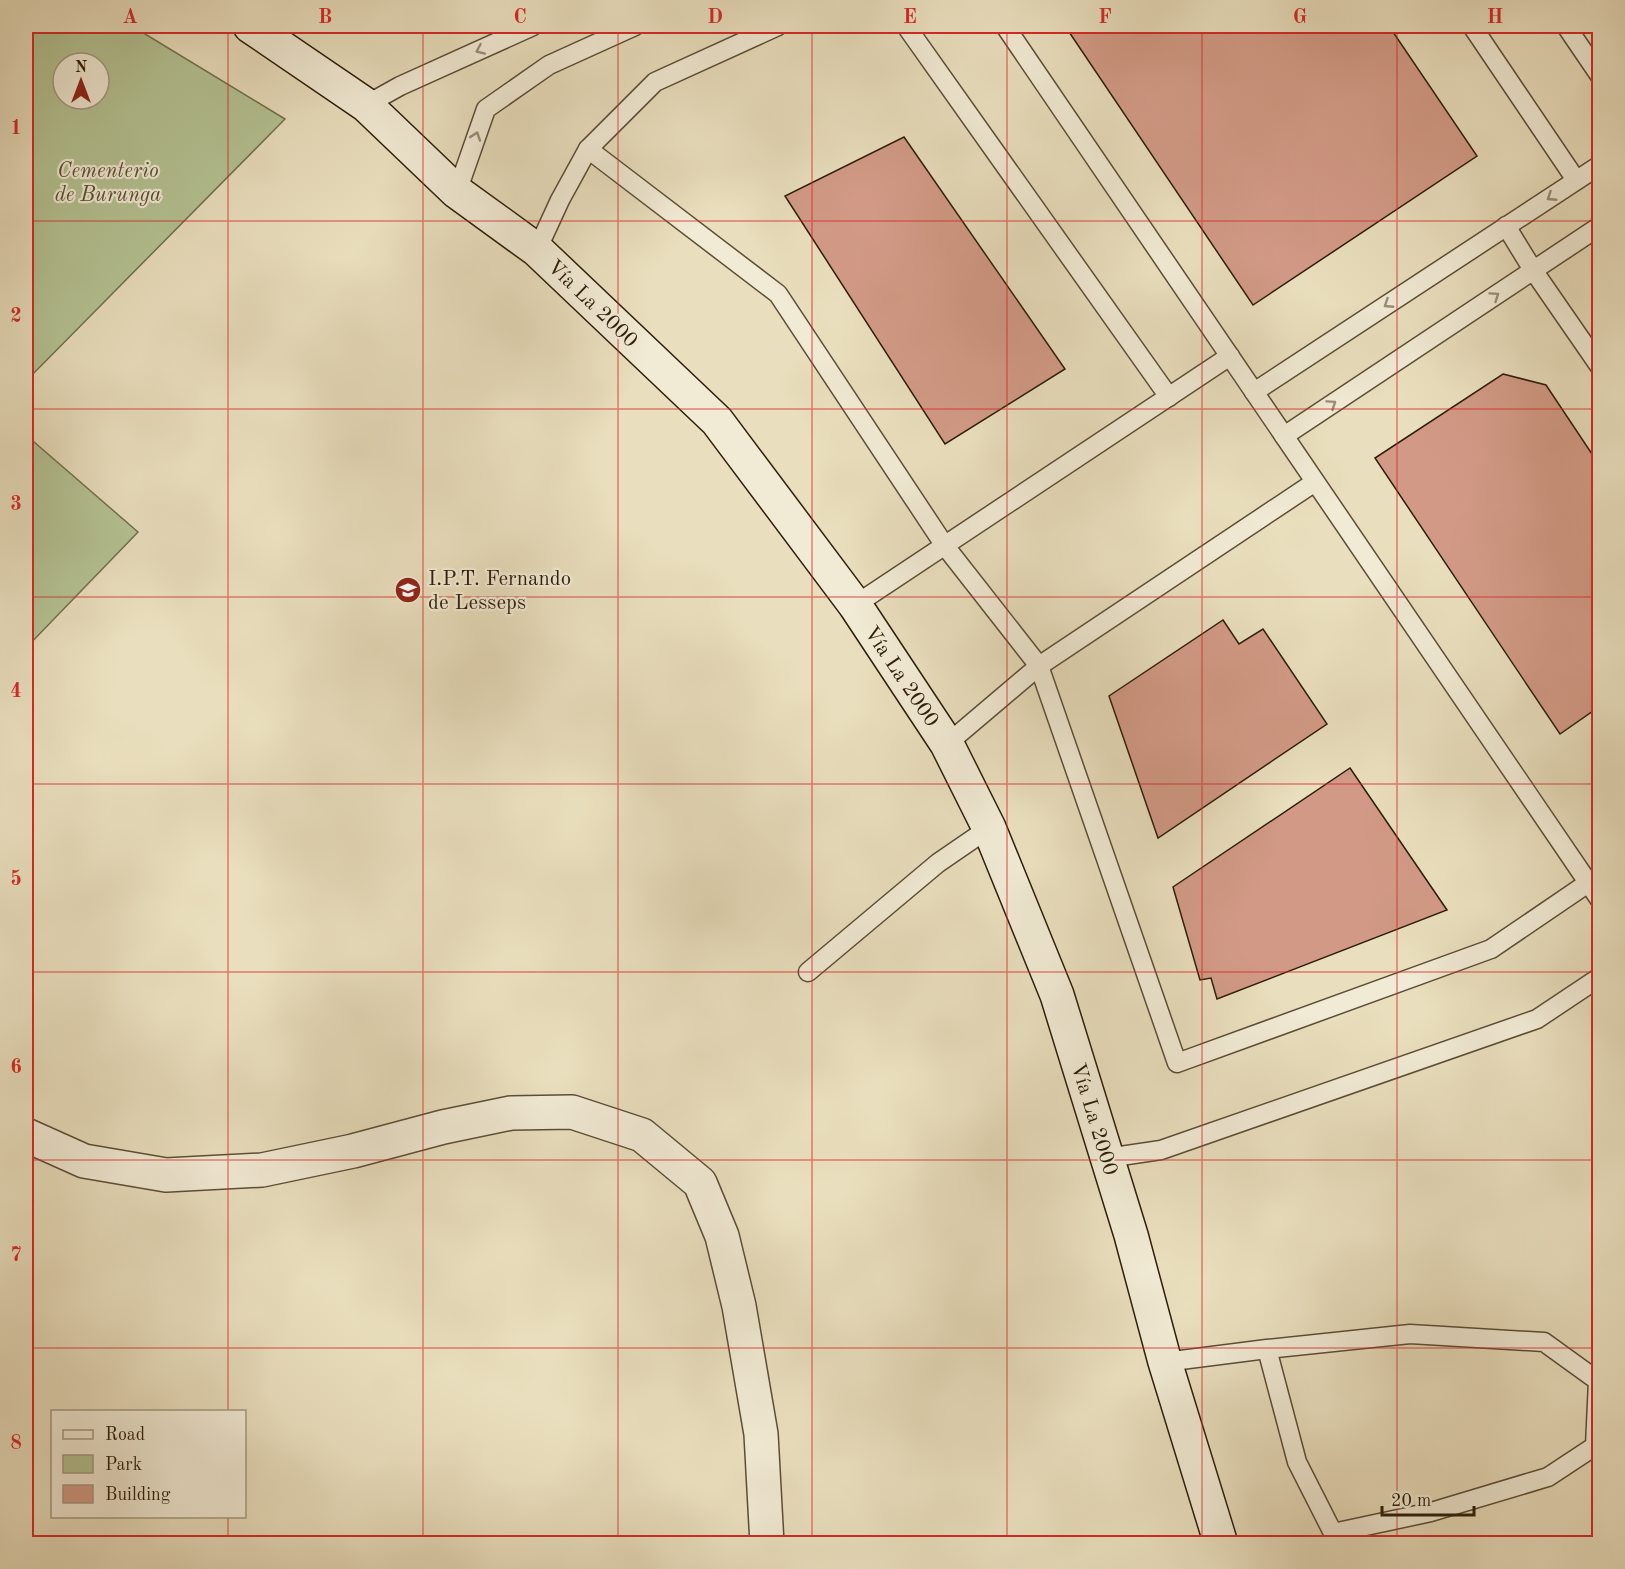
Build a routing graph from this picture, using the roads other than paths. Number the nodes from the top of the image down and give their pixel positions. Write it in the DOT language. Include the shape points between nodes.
graph roads {
  1 [pos="250,26"];
  2 [pos="533,26"];
  3 [pos="635,26"];
  4 [pos="778,26"];
  5 [pos="906,26"];
  6 [pos="1005,26"];
  7 [pos="1472,26"];
  8 [pos="1566,26"];
  9 [pos="1599,76"];
  10 [pos="366,105"];
  11 [pos="588,149"];
  12 [pos="1599,165"];
  13 [pos="1576,180"];
  14 [pos="457,192"];
  15 [pos="1506,226"];
  16 [pos="1599,226"];
  17 [pos="537,250"];
  18 [pos="1533,270"];
  19 [pos="1230,356"];
  20 [pos="1599,367"];
  21 [pos="1254,392"];
  22 [pos="1169,397"];
  23 [pos="1284,436"];
  24 [pos="1315,482"];
  25 [pos="945,546"];
  26 [pos="855,605"];
  27 [pos="1039,666"];
  28 [pos="947,744"];
  29 [pos="989,828"];
  30 [pos="1588,883"];
  31 [pos="1599,900"];
  32 [pos="808,972"];
  33 [pos="1599,977"];
  34 [pos="26,1135"];
  35 [pos="1107,1158"];
  36 [pos="1267,1348"];
  37 [pos="1165,1362"];
  38 [pos="767,1544"];
  39 [pos="1221,1544"];
  1 -- 10 [label="street, Vía La 2000"];
  2 -- 10 [label="lane, one-way"];
  14 -- 3 [label="lane, one-way" via="486,108 549,65"];
  4 -- 11 [label="lane" via="655,81"];
  5 -- 22 [label="lane"];
  6 -- 19 [label="lane"];
  7 -- 13 [label="lane"];
  8 -- 9 [label="lane"];
  10 -- 14 [label="street, Vía La 2000"];
  11 -- 17 [label="lane"];
  11 -- 25 [label="lane" via="778,294"];
  12 -- 13 [label="lane"];
  13 -- 15 [label="lane, one-way"];
  14 -- 17 [label="street, Vía La 2000"];
  15 -- 18 [label="lane"];
  15 -- 21 [label="lane, one-way"];
  16 -- 18 [label="lane"];
  17 -- 26 [label="street, Vía La 2000" via="717,421"];
  18 -- 20 [label="lane"];
  23 -- 18 [label="lane, one-way"];
  19 -- 21 [label="lane"];
  19 -- 22 [label="lane"];
  21 -- 23 [label="lane"];
  22 -- 25 [label="lane"];
  23 -- 24 [label="lane"];
  24 -- 27 [label="lane"];
  24 -- 30 [label="lane"];
  25 -- 26 [label="lane"];
  25 -- 27 [label="lane"];
  26 -- 28 [label="street, Vía La 2000"];
  27 -- 28 [label="lane"];
  27 -- 30 [label="lane" via="1177,1063 1491,949"];
  28 -- 29 [label="street, Vía La 2000"];
  29 -- 32 [label="lane" via="938,863"];
  29 -- 35 [label="street, Vía La 2000" via="1058,995"];
  30 -- 31 [label="lane"];
  33 -- 35 [label="lane" via="1537,1019 1161,1150"];
  34 -- 38 [label="street" via="84,1161 166,1175 262,1170 512,1113 572,1112 642,1135 700,1183 722,1236 739,1306 761,1434"];
  35 -- 37 [label="street, Vía La 2000"];
  36 -- 36 [label="lane" via="1410,1334 1544,1342 1598,1381 1595,1446 1548,1477 1431,1512 1333,1533 1297,1462"];
  36 -- 37 [label="lane"];
  37 -- 39 [label="street, Vía La 2000"];
}
